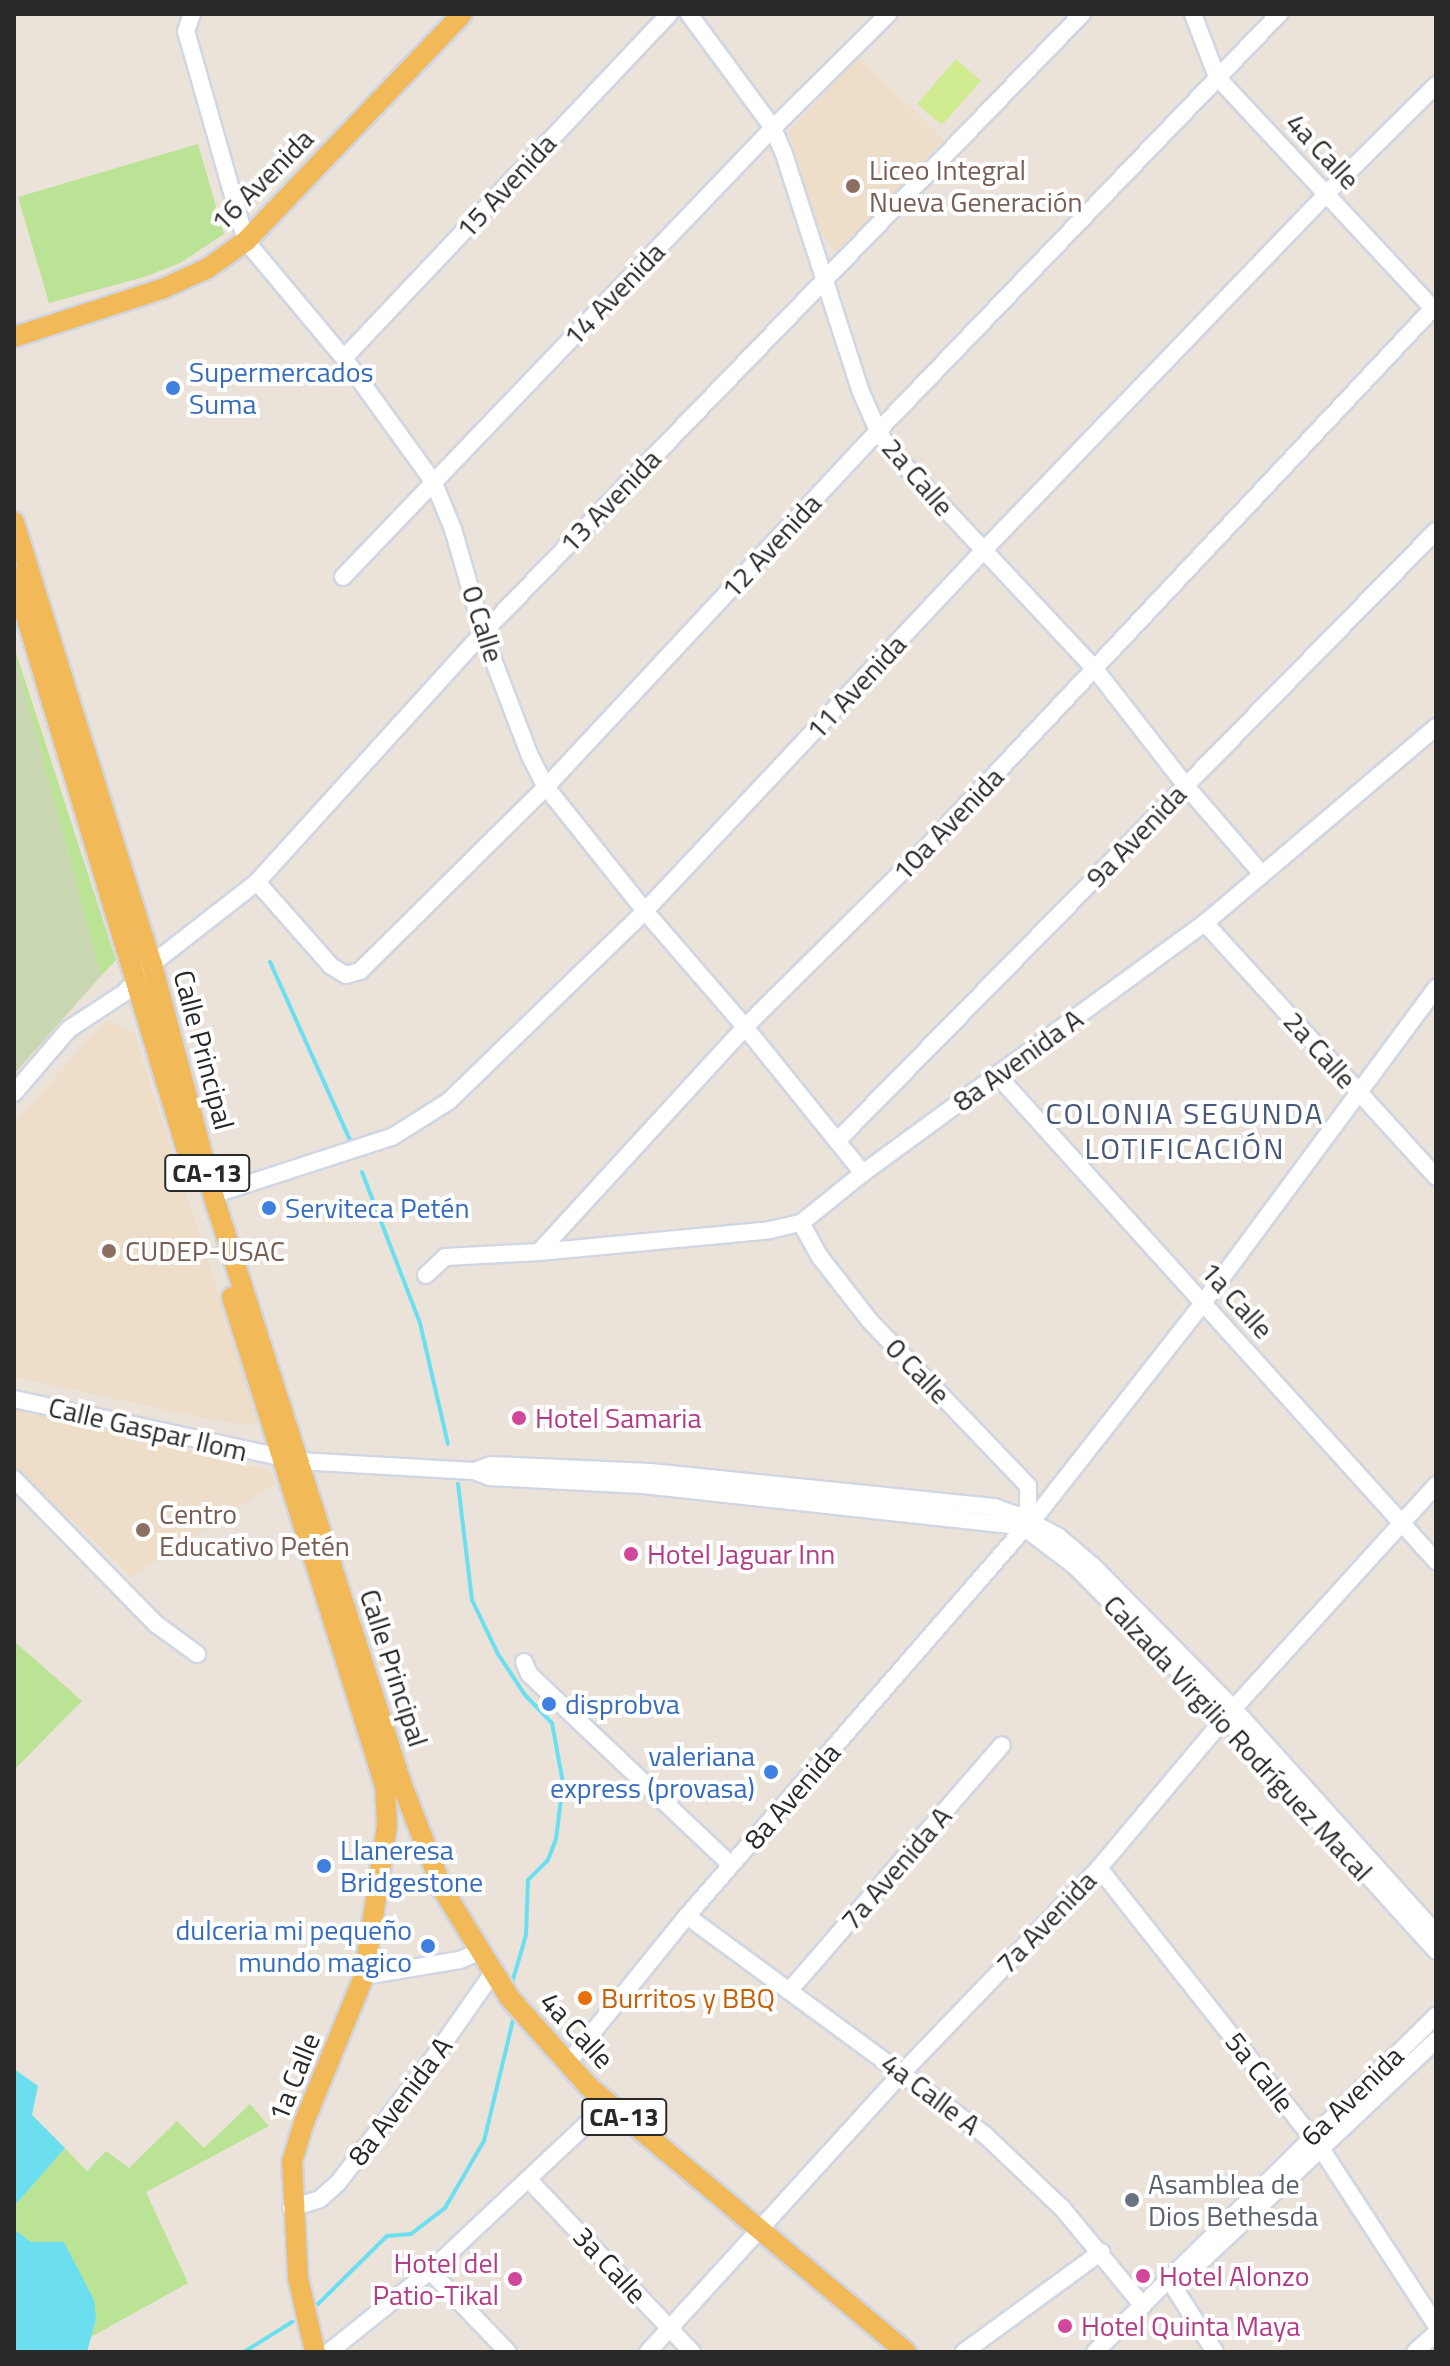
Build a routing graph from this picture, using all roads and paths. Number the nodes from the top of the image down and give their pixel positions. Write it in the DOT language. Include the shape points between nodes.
graph roads {
  1 [pos="192,14"];
  2 [pos="462,14"];
  3 [pos="669,14"];
  4 [pos="689,14"];
  5 [pos="888,14"];
  6 [pos="1082,14"];
  7 [pos="1193,14"];
  8 [pos="1279,14"];
  9 [pos="1217,77"];
  10 [pos="1436,85"];
  11 [pos="773,128"];
  12 [pos="1325,195"];
  13 [pos="246,241"];
  14 [pos="823,278"];
  15 [pos="1435,308"];
  16 [pos="14,337"];
  17 [pos="344,358"];
  18 [pos="878,431"];
  19 [pos="434,483"];
  20 [pos="14,522"];
  21 [pos="1436,531"];
  22 [pos="983,551"];
  23 [pos="14,576"];
  24 [pos="343,577"];
  25 [pos="483,633"];
  26 [pos="1095,669"];
  27 [pos="1434,733"];
  28 [pos="1186,786"];
  29 [pos="546,787"];
  30 [pos="1261,873"];
  31 [pos="257,882"];
  32 [pos="645,911"];
  33 [pos="1205,923"];
  34 [pos="152,964"];
  35 [pos="135,983"];
  36 [pos="1436,988"];
  37 [pos="745,1027"];
  38 [pos="997,1075"];
  39 [pos="1359,1092"];
  40 [pos="14,1093"];
  41 [pos="837,1141"];
  42 [pos="863,1173"];
  43 [pos="1436,1177"];
  44 [pos="213,1195"];
  45 [pos="801,1223"];
  46 [pos="539,1252"];
  47 [pos="426,1275"];
  48 [pos="1203,1303"];
  49 [pos="14,1399"];
  50 [pos="290,1460"];
  51 [pos="14,1479"];
  52 [pos="1436,1485"];
  53 [pos="1027,1524"];
  54 [pos="1402,1524"];
  55 [pos="1436,1561"];
  56 [pos="197,1654"];
  57 [pos="524,1662"];
  58 [pos="1230,1714"];
  59 [pos="1002,1745"];
  60 [pos="415,1820"];
  61 [pos="387,1826"];
  62 [pos="731,1865"];
  63 [pos="1099,1868"];
  64 [pos="687,1916"];
  65 [pos="1436,1933"];
  66 [pos="1436,1951"];
  67 [pos="478,1952"];
  68 [pos="492,1974"];
  69 [pos="364,1976"];
  70 [pos="789,1991"];
  71 [pos="1436,2016"];
  72 [pos="1436,2040"];
  73 [pos="567,2064"];
  74 [pos="903,2072"];
  75 [pos="608,2104"];
  76 [pos="1311,2136"];
  77 [pos="1322,2150"];
  78 [pos="528,2179"];
  79 [pos="291,2208"];
  80 [pos="761,2228"];
  81 [pos="1101,2252"];
  82 [pos="430,2271"];
  83 [pos="1170,2281"];
  84 [pos="1143,2306"];
  85 [pos="1436,2325"];
  86 [pos="670,2328"];
  87 [pos="1436,2333"];
  88 [pos="315,2352"];
  89 [pos="329,2352"];
  90 [pos="508,2352"];
  91 [pos="648,2352"];
  92 [pos="692,2352"];
  93 [pos="906,2352"];
  94 [pos="964,2352"];
  95 [pos="1095,2352"];
  96 [pos="1215,2352"];
  97 [pos="1415,2352"];
  1 -- 13 [label="street, 0 Calle" via="186,31"];
  2 -- 13 [label="main road, 16 Avenida"];
  3 -- 17 [label="street, 15 Avenida"];
  4 -- 11 [label="street, 2a Calle"];
  5 -- 11 [label="street, 14 Avenida"];
  6 -- 14 [label="street, 13 Avenida"];
  7 -- 9 [label="street, 4a Calle"];
  8 -- 9 [label="street, 12 Avenida"];
  9 -- 12 [label="street, 4a Calle"];
  9 -- 18 [label="street, 12 Avenida"];
  10 -- 12 [label="street, 11 Avenida"];
  11 -- 14 [label="street, 2a Calle"];
  11 -- 19 [label="street, 14 Avenida"];
  12 -- 15 [label="street, 4a Calle"];
  12 -- 22 [label="street, 11 Avenida"];
  13 -- 16 [label="main road, 16 Avenida" via="208,268 162,289"];
  13 -- 17 [label="street, 0 Calle"];
  14 -- 18 [label="street, 2a Calle"];
  14 -- 25 [label="street, 13 Avenida"];
  15 -- 26 [label="street, 10a Avenida"];
  17 -- 19 [label="street, 0 Calle"];
  18 -- 22 [label="street, 2a Calle"];
  18 -- 29 [label="street, 12 Avenida"];
  19 -- 24 [label="street, 14 Avenida"];
  19 -- 25 [label="street, 0 Calle"];
  20 -- 34 [label="main road, Calle Principal / CA-13"];
  21 -- 28 [label="street, 9a Avenida"];
  22 -- 26 [label="street, 2a Calle"];
  22 -- 32 [label="street, 11 Avenida"];
  23 -- 35 [label="main road, Calle Principal / CA-13"];
  25 -- 29 [label="street, 0 Calle"];
  25 -- 31 [label="street, 13 Avenida"];
  26 -- 28 [label="street, 2a Calle"];
  26 -- 37 [label="street, 10a Avenida" via="923,851"];
  27 -- 30 [label="street, 8a Avenida A"];
  28 -- 30 [label="street, 2a Calle"];
  28 -- 41 [label="street, 9a Avenida"];
  29 -- 31 [label="street, 12 Avenida" via="360,971 346,975 331,966"];
  29 -- 32 [label="street, 0 Calle"];
  30 -- 33 [label="street, 8a Avenida A"];
  31 -- 34 [label="street, 13 Avenida"];
  32 -- 37 [label="street, 0 Calle"];
  32 -- 44 [label="street, 11 Avenida" via="449,1101 392,1137"];
  33 -- 38 [label="street, 8a Avenida A"];
  33 -- 39 [label="street, 2a Calle"];
  34 -- 35 [label="street, 13 Avenida"];
  34 -- 44 [label="main road, Calle Principal / CA-13"];
  35 -- 40 [label="street, 13 Avenida" via="69,1029"];
  35 -- 50 [label="main road, Calle Principal / CA-13"];
  36 -- 39 [label="street, 8a Avenida"];
  37 -- 41 [label="street, 0 Calle"];
  37 -- 46 [label="street, 10a Avenida"];
  38 -- 42 [label="street, 8a Avenida A"];
  38 -- 48 [label="street, 1a Calle"];
  39 -- 43 [label="street, 2a Calle"];
  39 -- 48 [label="street, 8a Avenida"];
  41 -- 42 [label="street, 0 Calle"];
  42 -- 45 [label="street, 8a Avenida A"];
  44 -- 50 [label="main road, Calle Principal / CA-13"];
  45 -- 46 [label="street, 8a Avenida A"];
  45 -- 53 [label="street, 0 Calle" via="820,1257 870,1321 1028,1486"];
  46 -- 47 [label="street" via="445,1257"];
  48 -- 53 [label="street, 8a Avenida"];
  48 -- 54 [label="street, 1a Calle"];
  49 -- 50 [label="street, Calle Gaspar Ilom"];
  50 -- 53 [label="street, Calzada Virgilio Rodríguez Macal" via="474,1471 491,1465 650,1472 994,1507"];
  50 -- 60 [label="main road, Calle Principal / CA-13"];
  50 -- 61 [label="main road, Calle Principal / CA-13" via="385,1786"];
  51 -- 56 [label="street" via="156,1624"];
  52 -- 54 [label="street, 7a Avenida"];
  53 -- 58 [label="street, Calzada Virgilio Rodríguez Macal" via="1084,1558"];
  53 -- 62 [label="street, 8a Avenida"];
  54 -- 55 [label="street, 1a Calle"];
  54 -- 58 [label="street, 7a Avenida"];
  57 -- 62 [label="street" via="529,1674"];
  58 -- 63 [label="street, 7a Avenida"];
  58 -- 65 [label="street, Calzada Virgilio Rodríguez Macal"];
  58 -- 66 [label="street, Calzada Virgilio Rodríguez Macal"];
  59 -- 70 [label="street, 7a Avenida A"];
  60 -- 67 [label="main road, 4a Calle / CA-13" via="443,1890"];
  61 -- 69 [label="main road, 1a Calle / CA-13"];
  62 -- 64 [label="street, 8a Avenida"];
  63 -- 74 [label="street, 7a Avenida"];
  63 -- 76 [label="street, 5a Calle"];
  64 -- 70 [label="street, 4a Calle A"];
  64 -- 73 [label="street, 8a Avenida"];
  67 -- 68 [label="main road, 4a Calle / CA-13"];
  67 -- 69 [label="street" via="460,1960"];
  68 -- 73 [label="main road, 4a Calle / CA-13"];
  68 -- 79 [label="street, 8a Avenida A" via="338,2183 320,2199"];
  69 -- 79 [label="main road, 1a Calle / CA-13" via="304,2122 292,2162"];
  70 -- 74 [label="street, 4a Calle A"];
  71 -- 76 [label="street, 6a Avenida"];
  72 -- 77 [label="street, 6a Avenida"];
  73 -- 75 [label="main road, 4a Calle / CA-13"];
  74 -- 80 [label="street, 7a Avenida"];
  74 -- 81 [label="street, 4a Calle A" via="1026,2171"];
  75 -- 78 [label="street"];
  75 -- 80 [label="main road, 4a Calle / CA-13"];
  76 -- 77 [label="street, 5a Calle"];
  76 -- 83 [label="street, 6a Avenida"];
  77 -- 83 [label="street, 6a Avenida" via="1190,2272"];
  77 -- 85 [label="street, 5a Calle"];
  78 -- 82 [label="street"];
  78 -- 86 [label="street, 3a Calle"];
  79 -- 88 [label="main road, 1a Calle / CA-13" via="298,2278"];
  80 -- 86 [label="street, 7a Avenida"];
  80 -- 93 [label="main road, 4a Calle / CA-13"];
  81 -- 84 [label="street, 4a Calle A"];
  81 -- 94 [label="street"];
  82 -- 89 [label="street"];
  82 -- 90 [label="street"];
  83 -- 84 [label="street, 6a Avenida"];
  83 -- 96 [label="street"];
  84 -- 95 [label="street, 6a Avenida"];
  86 -- 91 [label="street, 7a Avenida"];
  86 -- 92 [label="street, 3a Calle"];
  87 -- 97 [label="street"];
}
